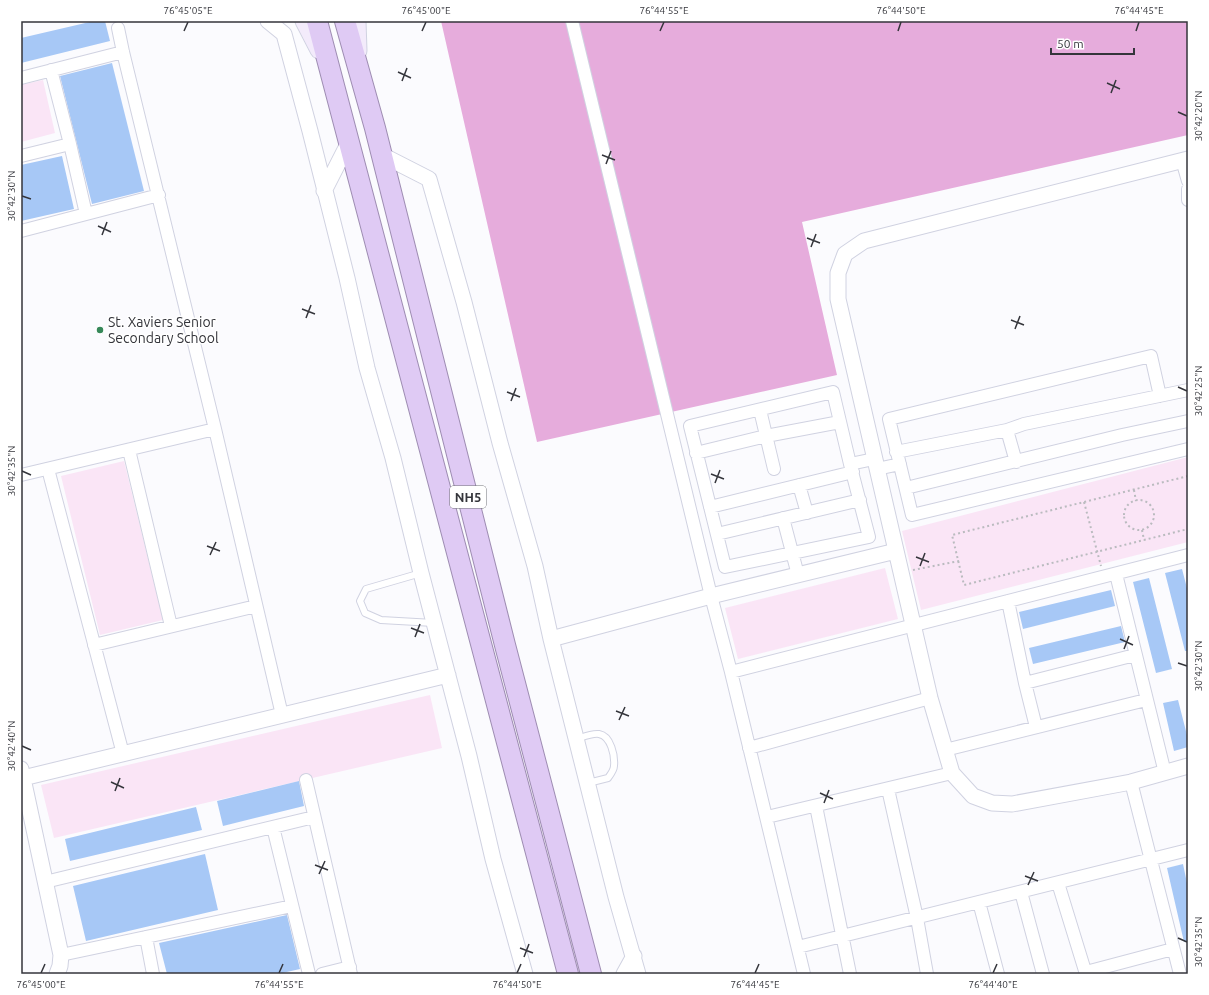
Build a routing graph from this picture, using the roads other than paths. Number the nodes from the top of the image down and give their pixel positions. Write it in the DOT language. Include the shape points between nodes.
graph roads {
  1 [pos="268,21"];
  2 [pos="304,21"];
  3 [pos="318,21"];
  4 [pos="345,21"];
  5 [pos="357,21"];
  6 [pos="572,21"];
  7 [pos="118,28"];
  8 [pos="123,52"];
  9 [pos="358,67"];
  10 [pos="50,70"];
  11 [pos="331,74"];
  12 [pos="21,78"];
  13 [pos="349,142"];
  14 [pos="70,144"];
  15 [pos="382,155"];
  16 [pos="21,156"];
  17 [pos="1185,159"];
  18 [pos="1188,182"];
  19 [pos="1188,190"];
  20 [pos="324,191"];
  21 [pos="159,195"];
  22 [pos="1188,200"];
  23 [pos="86,214"];
  24 [pos="21,231"];
  25 [pos="1188,390"];
  26 [pos="1160,396"];
  27 [pos="760,410"];
  28 [pos="1188,421"];
  29 [pos="840,422"];
  30 [pos="215,429"];
  31 [pos="1007,430"];
  32 [pos="766,436"];
  33 [pos="1188,449"];
  34 [pos="129,450"];
  35 [pos="896,452"];
  36 [pos="696,453"];
  37 [pos="1016,462"];
  38 [pos="875,464"];
  39 [pos="900,464"];
  40 [pos="852,468"];
  41 [pos="48,469"];
  42 [pos="774,469"];
  43 [pos="21,476"];
  44 [pos="799,485"];
  45 [pos="906,488"];
  46 [pos="860,500"];
  47 [pos="710,507"];
  48 [pos="807,513"];
  49 [pos="783,518"];
  50 [pos="717,534"];
  51 [pos="896,551"];
  52 [pos="793,553"];
  53 [pos="1188,555"];
  54 [pos="421,573"];
  55 [pos="798,575"];
  56 [pos="1110,575"];
  57 [pos="711,596"];
  58 [pos="1008,601"];
  59 [pos="256,606"];
  60 [pos="434,623"];
  61 [pos="914,625"];
  62 [pos="172,626"];
  63 [pos="551,639"];
  64 [pos="94,644"];
  65 [pos="1135,655"];
  66 [pos="731,672"];
  67 [pos="448,675"];
  68 [pos="1025,683"];
  69 [pos="930,698"];
  70 [pos="1146,700"];
  71 [pos="282,715"];
  72 [pos="1036,727"];
  73 [pos="577,738"];
  74 [pos="749,748"];
  75 [pos="945,750"];
  76 [pos="123,754"];
  77 [pos="1188,766"];
  78 [pos="952,773"];
  79 [pos="1165,773"];
  80 [pos="22,774"];
  81 [pos="306,780"];
  82 [pos="1131,782"];
  83 [pos="588,783"];
  84 [pos="888,789"];
  85 [pos="816,806"];
  86 [pos="314,817"];
  87 [pos="767,817"];
  88 [pos="273,827"];
  89 [pos="1188,850"];
  90 [pos="1151,860"];
  91 [pos="45,882"];
  92 [pos="1058,883"];
  93 [pos="1021,892"];
  94 [pos="979,902"];
  95 [pos="292,906"];
  96 [pos="917,918"];
  97 [pos="843,936"];
  98 [pos="146,937"];
  99 [pos="798,947"];
  100 [pos="1173,949"];
  101 [pos="61,955"];
  102 [pos="634,956"];
  103 [pos="351,971"];
  104 [pos="1086,973"];
  105 [pos="57,974"];
  106 [pos="153,974"];
  107 [pos="309,974"];
  108 [pos="322,974"];
  109 [pos="526,974"];
  110 [pos="568,974"];
  111 [pos="591,974"];
  112 [pos="624,974"];
  113 [pos="638,974"];
  114 [pos="804,974"];
  115 [pos="850,974"];
  116 [pos="927,974"];
  117 [pos="998,974"];
  118 [pos="1043,974"];
  119 [pos="1180,974"];
  1 -- 20 [label="street" via="284,34"];
  2 -- 11 [label="main road"];
  3 -- 11 [label="highway, NH5"];
  4 -- 9 [label="highway, NH5"];
  5 -- 9 [label="main road"];
  6 -- 57 [label="street"];
  7 -- 8 [label="street"];
  8 -- 10 [label="street"];
  8 -- 21 [label="street"];
  9 -- 15 [label="highway, NH5"];
  10 -- 12 [label="street"];
  10 -- 14 [label="street"];
  11 -- 13 [label="highway, NH5"];
  13 -- 20 [label="street"];
  13 -- 110 [label="highway, NH5"];
  14 -- 16 [label="street"];
  14 -- 23 [label="street"];
  15 -- 63 [label="street" via="430,179 535,566"];
  15 -- 111 [label="highway, NH5"];
  17 -- 18 [label="street"];
  17 -- 38 [label="street" via="864,241 845,254 838,273 838,299"];
  19 -- 22 [label="street"];
  20 -- 54 [label="street"];
  21 -- 23 [label="street"];
  21 -- 30 [label="street"];
  23 -- 24 [label="street"];
  25 -- 26 [label="street"];
  26 -- 31 [label="street" via="1024,424"];
  26 -- 35 [label="street" via="1151,356 889,419"];
  27 -- 29 [label="street" via="833,392"];
  27 -- 32 [label="street"];
  27 -- 36 [label="street" via="690,426"];
  28 -- 37 [label="street"];
  29 -- 32 [label="street"];
  29 -- 40 [label="street"];
  30 -- 34 [label="street"];
  30 -- 59 [label="street"];
  31 -- 35 [label="street"];
  31 -- 37 [label="street"];
  32 -- 36 [label="street"];
  32 -- 42 [label="street"];
  33 -- 45 [label="street" via="912,515"];
  34 -- 41 [label="street"];
  34 -- 62 [label="street"];
  35 -- 39 [label="street"];
  36 -- 47 [label="street"];
  37 -- 45 [label="street"];
  38 -- 39 [label="street"];
  38 -- 40 [label="street"];
  38 -- 51 [label="street"];
  39 -- 45 [label="street"];
  40 -- 44 [label="street"];
  40 -- 46 [label="street"];
  41 -- 43 [label="street"];
  41 -- 64 [label="street"];
  44 -- 47 [label="street"];
  44 -- 48 [label="street"];
  46 -- 48 [label="street"];
  46 -- 52 [label="street" via="869,537"];
  47 -- 50 [label="street"];
  48 -- 49 [label="street"];
  49 -- 50 [label="street"];
  49 -- 52 [label="street"];
  50 -- 52 [label="street" via="725,567"];
  51 -- 55 [label="street"];
  51 -- 61 [label="street"];
  52 -- 55 [label="street"];
  53 -- 56 [label="street"];
  54 -- 60 [label="street"];
  54 -- 60 [label="lane" via="366,589 360,601 365,613 381,620"];
  55 -- 57 [label="street"];
  56 -- 58 [label="street"];
  56 -- 65 [label="street"];
  57 -- 63 [label="street"];
  57 -- 66 [label="street"];
  58 -- 61 [label="street"];
  58 -- 68 [label="street"];
  59 -- 62 [label="street"];
  59 -- 71 [label="street"];
  60 -- 67 [label="street"];
  61 -- 66 [label="street"];
  61 -- 69 [label="street"];
  62 -- 64 [label="street"];
  63 -- 73 [label="street"];
  64 -- 76 [label="street"];
  65 -- 68 [label="street"];
  65 -- 70 [label="street"];
  66 -- 74 [label="street"];
  67 -- 71 [label="street"];
  67 -- 109 [label="street" via="493,859"];
  68 -- 72 [label="street"];
  69 -- 74 [label="street"];
  69 -- 75 [label="street"];
  70 -- 72 [label="street"];
  70 -- 79 [label="street"];
  71 -- 76 [label="street"];
  72 -- 75 [label="street"];
  73 -- 83 [label="street"];
  73 -- 83 [label="lane" via="598,734 605,737 613,757 614,768 608,778"];
  74 -- 87 [label="street"];
  75 -- 78 [label="street"];
  76 -- 80 [label="street"];
  77 -- 79 [label="street"];
  78 -- 82 [label="street" via="973,796 992,803 1012,804"];
  78 -- 84 [label="street"];
  79 -- 82 [label="street"];
  80 -- 91 [label="street"];
  81 -- 86 [label="street"];
  82 -- 90 [label="street"];
  83 -- 102 [label="street" via="616,897"];
  84 -- 85 [label="street"];
  84 -- 96 [label="street"];
  85 -- 87 [label="street"];
  85 -- 97 [label="street"];
  86 -- 88 [label="street"];
  86 -- 103 [label="street"];
  87 -- 99 [label="street"];
  88 -- 91 [label="street"];
  88 -- 95 [label="street"];
  89 -- 90 [label="street"];
  90 -- 92 [label="street"];
  90 -- 100 [label="street"];
  91 -- 101 [label="street"];
  92 -- 93 [label="street"];
  92 -- 104 [label="street"];
  93 -- 94 [label="street"];
  93 -- 118 [label="street"];
  94 -- 96 [label="street"];
  94 -- 117 [label="street"];
  95 -- 98 [label="street"];
  95 -- 107 [label="street"];
  96 -- 97 [label="street"];
  96 -- 116 [label="street"];
  97 -- 99 [label="street"];
  97 -- 115 [label="street"];
  98 -- 101 [label="street"];
  98 -- 106 [label="street"];
  99 -- 114 [label="street"];
  100 -- 104 [label="street"];
  100 -- 119 [label="street"];
  101 -- 105 [label="street"];
  102 -- 112 [label="street"];
  102 -- 113 [label="street"];
  103 -- 108 [label="street"];
}
